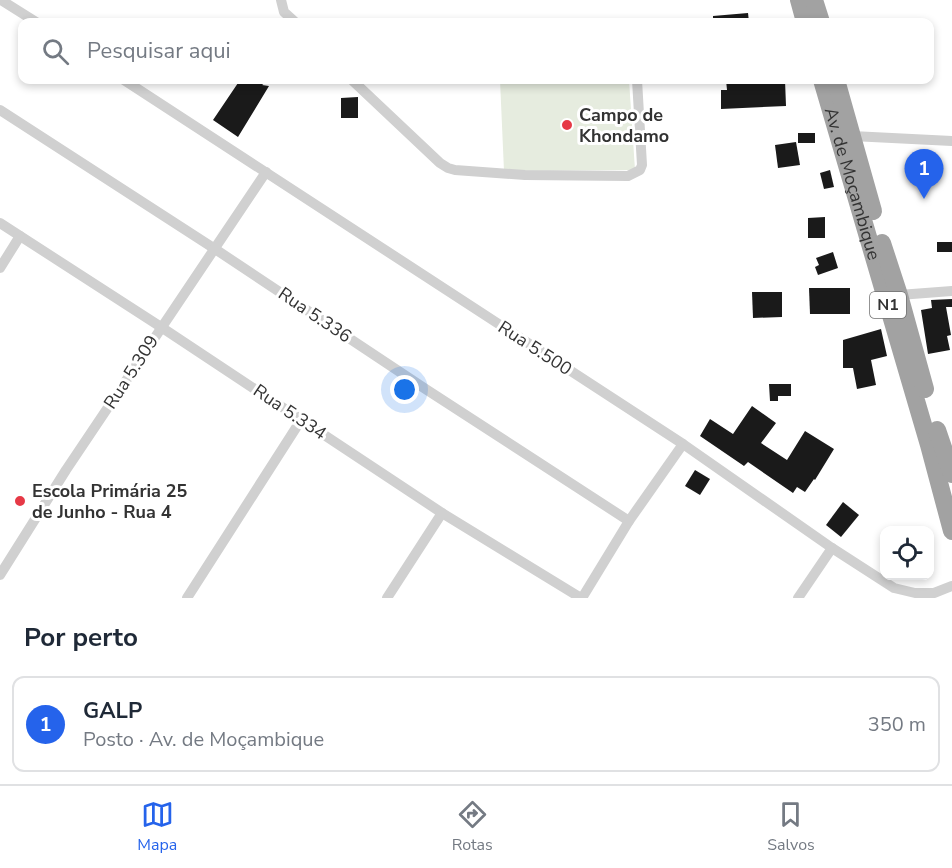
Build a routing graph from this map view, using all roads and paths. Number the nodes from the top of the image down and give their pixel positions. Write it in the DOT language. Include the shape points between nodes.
graph roads {
  1 [pos="1,0"];
  2 [pos="281,0"];
  3 [pos="799,0"];
  4 [pos="814,0"];
  5 [pos="30,18"];
  6 [pos="291,18"];
  7 [pos="804,18"];
  8 [pos="820,18"];
  9 [pos="130,84"];
  10 [pos="356,84"];
  11 [pos="637,84"];
  12 [pos="823,84"];
  13 [pos="837,84"];
  14 [pos="0,110"];
  15 [pos="852,136"];
  16 [pos="952,141"];
  17 [pos="266,172"];
  18 [pos="0,223"];
  19 [pos="20,236"];
  20 [pos="216,249"];
  21 [pos="0,268"];
  22 [pos="952,291"];
  23 [pos="899,295"];
  24 [pos="161,327"];
  25 [pos="301,420"];
  26 [pos="946,443"];
  27 [pos="683,444"];
  28 [pos="950,468"];
  29 [pos="442,513"];
  30 [pos="629,521"];
  31 [pos="952,531"];
  32 [pos="832,549"];
  33 [pos="0,575"];
  34 [pos="952,586"];
  35 [pos="187,598"];
  36 [pos="387,598"];
  37 [pos="581,598"];
  38 [pos="798,598"];
  1 -- 5 [label="street"];
  2 -- 6 [label="street" via="284,12"];
  3 -- 7 [label="highway"];
  4 -- 8 [label="highway"];
  9 -- 17 [label="street, Rua 5.500"];
  10 -- 11 [label="street" via="440,163 456,171 628,176 642,165"];
  12 -- 31 [label="highway, Av. de Moçambique / N1"];
  13 -- 15 [label="highway, Av. de Moçambique / N1"];
  14 -- 20 [label="street, Rua 5.336"];
  15 -- 16 [label="street"];
  15 -- 23 [label="highway, Av. de Moçambique / N1"];
  17 -- 20 [label="street, Rua 5.309"];
  17 -- 27 [label="street, Rua 5.500"];
  18 -- 19 [label="street, Rua 5.334"];
  19 -- 21 [label="street"];
  19 -- 24 [label="street, Rua 5.334"];
  20 -- 24 [label="street, Rua 5.309"];
  20 -- 30 [label="street, Rua 5.336"];
  22 -- 23 [label="street"];
  23 -- 26 [label="highway, Av. de Moçambique / N1"];
  24 -- 25 [label="street, Rua 5.334"];
  24 -- 33 [label="street, Rua 5.309"];
  25 -- 29 [label="street, Rua 5.334"];
  25 -- 35 [label="street"];
  26 -- 28 [label="highway, Av. de Moçambique / N1"];
  27 -- 30 [label="street"];
  27 -- 32 [label="street, Rua 5.500"];
  29 -- 36 [label="street"];
  29 -- 37 [label="street, Rua 5.334"];
  30 -- 37 [label="street"];
  32 -- 34 [label="street, Rua 5.500" via="894,588 934,593"];
  32 -- 38 [label="street"];
}
